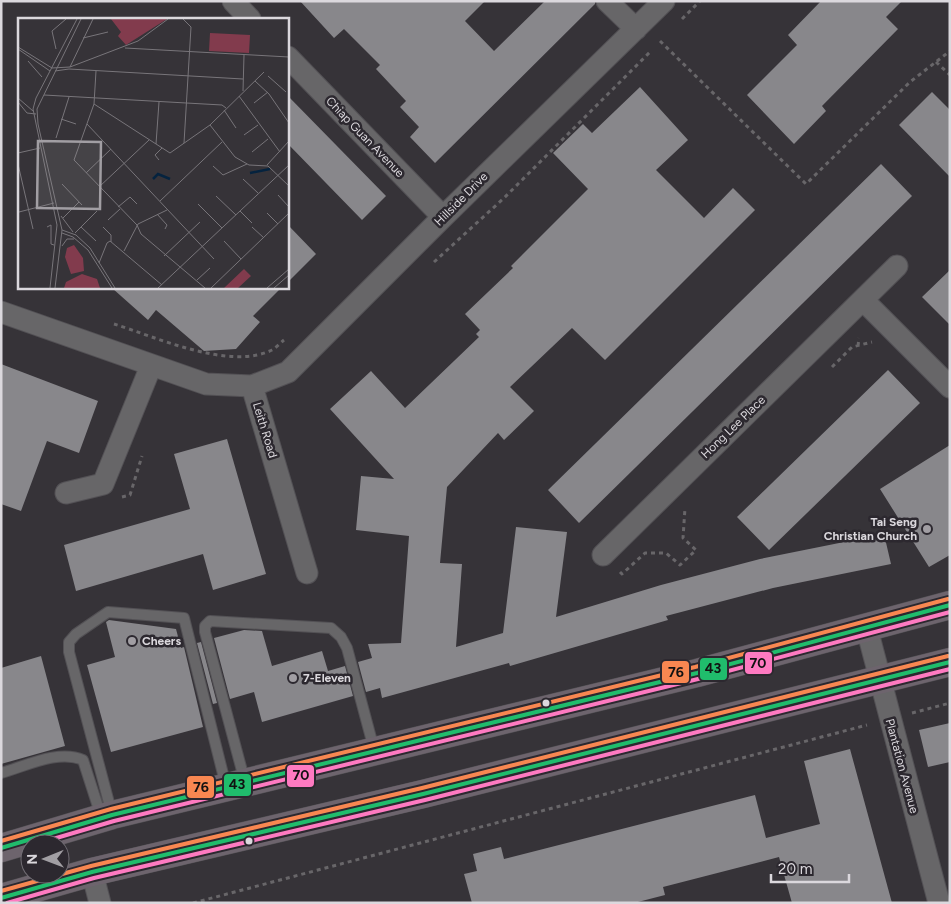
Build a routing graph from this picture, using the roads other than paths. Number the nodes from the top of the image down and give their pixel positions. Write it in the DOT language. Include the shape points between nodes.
graph roads {
  1 [pos="233,1"];
  2 [pos="607,1"];
  3 [pos="664,1"];
  4 [pos="249,18"];
  5 [pos="636,28"];
  6 [pos="289,58"];
  7 [pos="443,217"];
  8 [pos="897,266"];
  9 [pos="863,300"];
  10 [pos="1,312"];
  11 [pos="151,366"];
  12 [pos="252,386"];
  13 [pos="950,387"];
  14 [pos="66,493"];
  15 [pos="603,555"];
  16 [pos="307,573"];
  17 [pos="950,605"];
  18 [pos="867,629"];
  19 [pos="950,662"];
  20 [pos="879,679"];
  21 [pos="374,752"];
  22 [pos="1,773"];
  23 [pos="236,785"];
  24 [pos="107,817"];
  25 [pos="1,848"];
  26 [pos="92,872"];
  27 [pos="1,898"];
  28 [pos="100,903"];
  29 [pos="939,903"];
  1 -- 4 [label="street"];
  2 -- 5 [label="street"];
  3 -- 5 [label="street, Hillside Drive"];
  5 -- 7 [label="street, Hillside Drive"];
  6 -- 7 [label="street, Chiap Guan Avenue"];
  7 -- 12 [label="street, Hillside Drive" via="288,372"];
  8 -- 9 [label="street, Hong Lee Place"];
  9 -- 13 [label="street"];
  9 -- 15 [label="street, Hong Lee Place"];
  10 -- 11 [label="street, Leith Road"];
  11 -- 12 [label="street, Leith Road" via="206,384"];
  11 -- 14 [label="street" via="103,484"];
  12 -- 16 [label="street, Leith Road"];
  17 -- 18 [label="main road"];
  18 -- 20 [label="street, Plantation Avenue"];
  18 -- 21 [label="main road"];
  19 -- 20 [label="main road"];
  20 -- 26 [label="main road" via="423,794"];
  20 -- 29 [label="street, Plantation Avenue"];
  21 -- 23 [label="main road"];
  21 -- 23 [label="lane" via="347,648 341,637 330,628 210,621 205,632"];
  22 -- 24 [label="lane" via="62,756 83,760"];
  23 -- 24 [label="main road"];
  23 -- 24 [label="lane" via="184,618 108,612 69,642"];
  24 -- 25 [label="main road"];
  26 -- 27 [label="main road"];
  26 -- 28 [label="street"];
}
